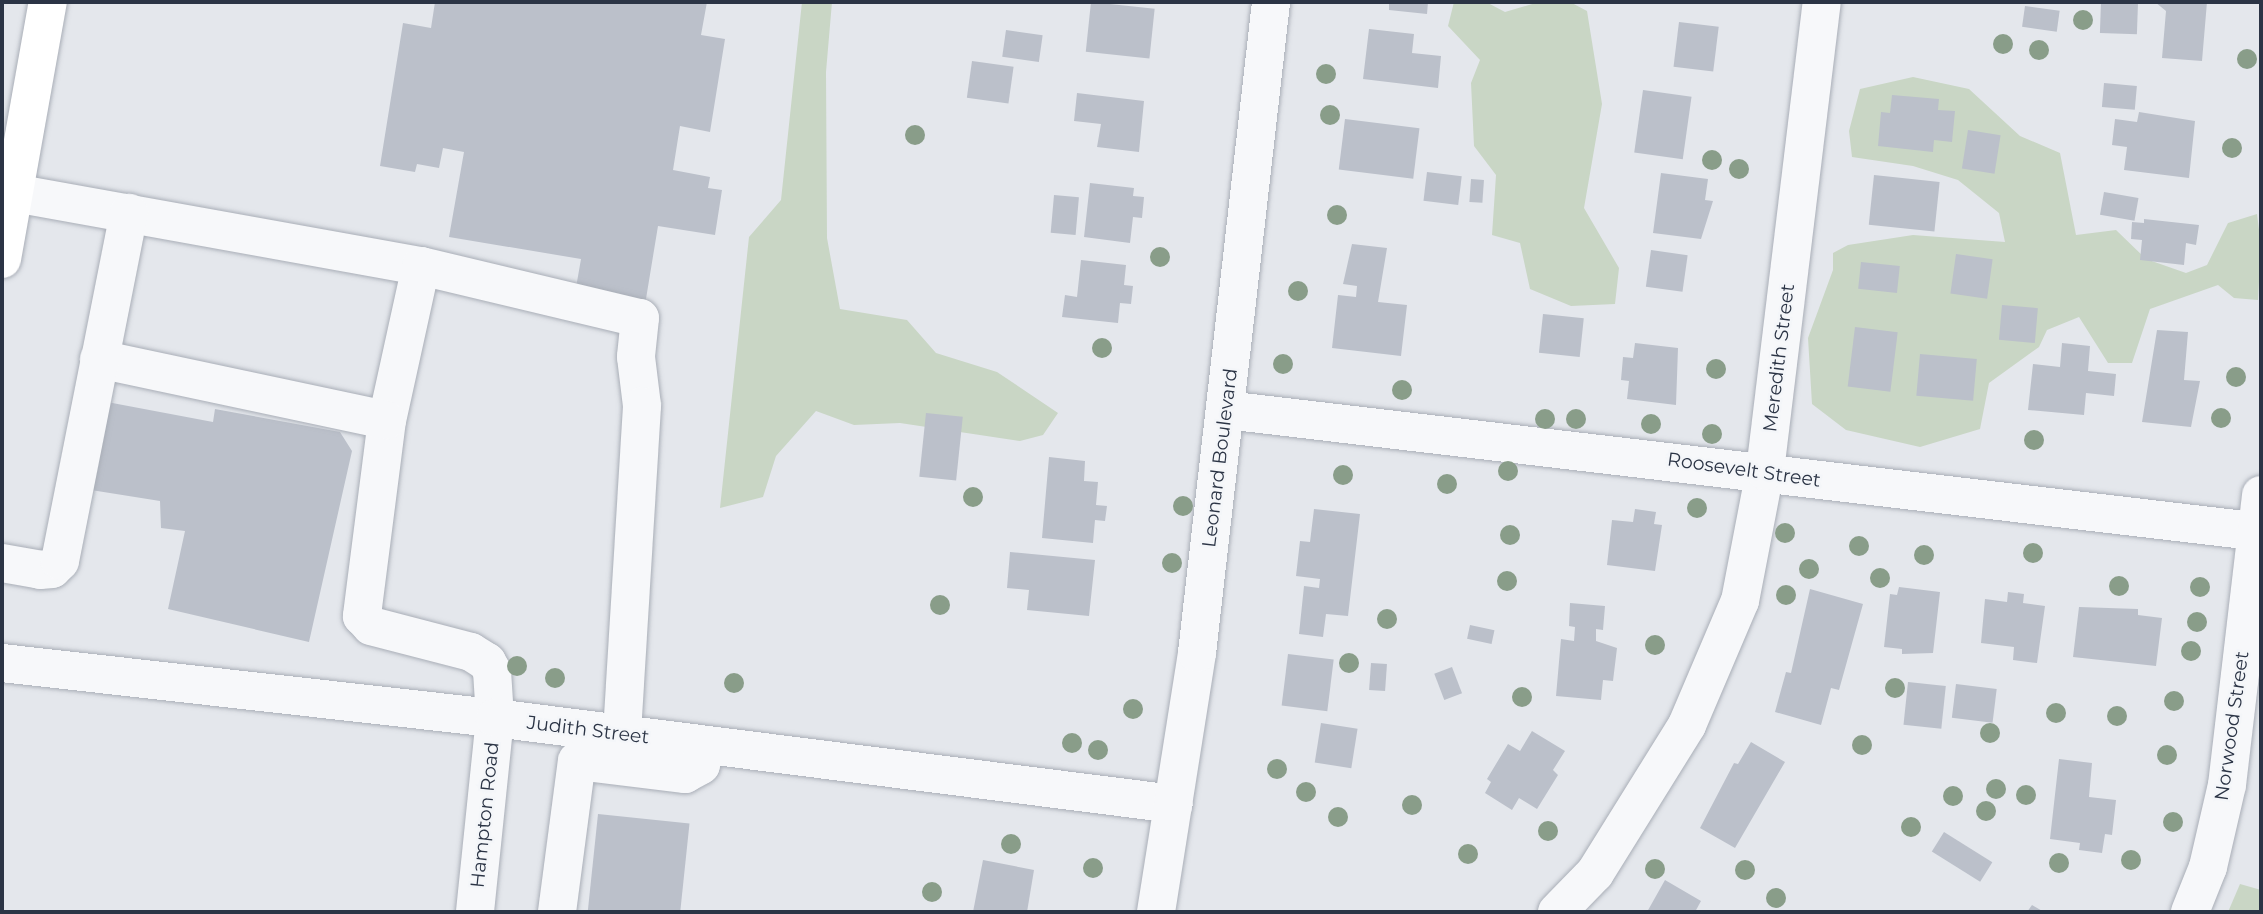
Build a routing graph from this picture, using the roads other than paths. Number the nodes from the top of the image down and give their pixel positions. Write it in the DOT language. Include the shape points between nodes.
graph roads {
  1 [pos="48,2"];
  2 [pos="1271,2"];
  3 [pos="1822,2"];
  4 [pos="14,193"];
  5 [pos="130,213"];
  6 [pos="2,259"];
  7 [pos="421,266"];
  8 [pos="99,359"];
  9 [pos="1226,410"];
  10 [pos="387,420"];
  11 [pos="1765,471"];
  12 [pos="2260,519"];
  13 [pos="2,563"];
  14 [pos="2,663"];
  15 [pos="495,718"];
  16 [pos="622,735"];
  17 [pos="578,745"];
  18 [pos="704,745"];
  19 [pos="1174,804"];
  20 [pos="475,912"];
  21 [pos="557,912"];
  22 [pos="1156,912"];
  23 [pos="1557,912"];
  24 [pos="2190,912"];
  1 -- 4 [label="main road"];
  2 -- 9 [label="street, Leonard Boulevard"];
  3 -- 11 [label="street, Meredith Street"];
  4 -- 5 [label="street"];
  4 -- 6 [label="main road"];
  5 -- 7 [label="street" via="324,252"];
  5 -- 8 [label="street"];
  7 -- 10 [label="street"];
  7 -- 16 [label="street" via="640,318 636,358 642,407"];
  8 -- 10 [label="street"];
  8 -- 13 [label="street" via="60,561 52,569 40,570"];
  9 -- 11 [label="street, Roosevelt Street"];
  9 -- 19 [label="street, Leonard Boulevard"];
  10 -- 15 [label="street, Hampton Road" via="362,616 371,626 471,652 487,662 492,671"];
  11 -- 12 [label="street, Roosevelt Street" via="1825,482"];
  11 -- 23 [label="street, Meredith Street" via="1744,585 1718,663 1687,726 1595,873"];
  12 -- 24 [label="street, Norwood Street" via="2227,785 2208,867"];
  14 -- 15 [label="street, Judith Street"];
  15 -- 17 [label="street, Judith Street"];
  15 -- 20 [label="street, Hampton Road"];
  16 -- 17 [label="street, Judith Street"];
  16 -- 18 [label="street, Judith Street"];
  17 -- 18 [label="street" via="685,774 701,765"];
  17 -- 21 [label="street"];
  18 -- 19 [label="street, Judith Street"];
  19 -- 22 [label="street, Leonard Boulevard"];
}
